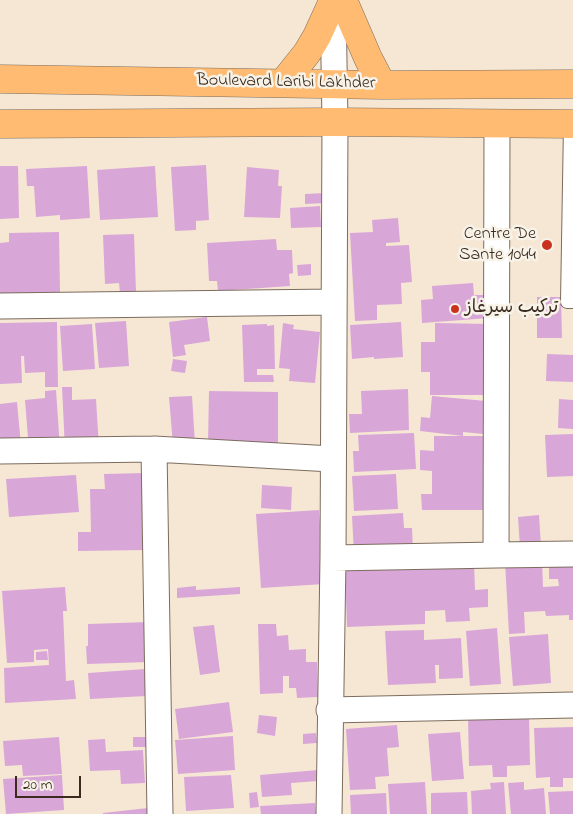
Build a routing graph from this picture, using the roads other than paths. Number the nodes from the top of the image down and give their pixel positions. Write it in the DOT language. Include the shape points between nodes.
graph roads {
  1 [pos="336,0"];
  2 [pos="0,79"];
  3 [pos="283,83"];
  4 [pos="334,84"];
  5 [pos="573,84"];
  6 [pos="382,85"];
  7 [pos="335,122"];
  8 [pos="0,124"];
  9 [pos="497,124"];
  10 [pos="571,124"];
  11 [pos="334,302"];
  12 [pos="573,302"];
  13 [pos="0,306"];
  14 [pos="154,449"];
  15 [pos="0,451"];
  16 [pos="332,459"];
  17 [pos="573,554"];
  18 [pos="496,555"];
  19 [pos="333,558"];
  20 [pos="573,706"];
  21 [pos="329,710"];
  22 [pos="160,814"];
  23 [pos="328,814"];
  1 -- 3 [label="main road" via="312,44"];
  1 -- 4 [label="street"];
  1 -- 6 [label="main road"];
  2 -- 3 [label="main road, Boulevard Laribi Lakhder"];
  3 -- 4 [label="main road, Boulevard Laribi Lakhder"];
  4 -- 6 [label="main road, Boulevard Laribi Lakhder"];
  4 -- 7 [label="street"];
  5 -- 6 [label="main road, Boulevard Laribi Lakhder"];
  7 -- 8 [label="main road"];
  7 -- 9 [label="main road"];
  7 -- 11 [label="street"];
  9 -- 10 [label="main road"];
  9 -- 18 [label="street"];
  10 -- 12 [label="lane" via="567,302"];
  11 -- 13 [label="street"];
  11 -- 16 [label="street"];
  14 -- 15 [label="street"];
  14 -- 16 [label="street"];
  14 -- 22 [label="street"];
  16 -- 19 [label="street"];
  17 -- 18 [label="street"];
  18 -- 19 [label="street"];
  19 -- 21 [label="street"];
  20 -- 21 [label="street"];
  21 -- 23 [label="street"];
}
